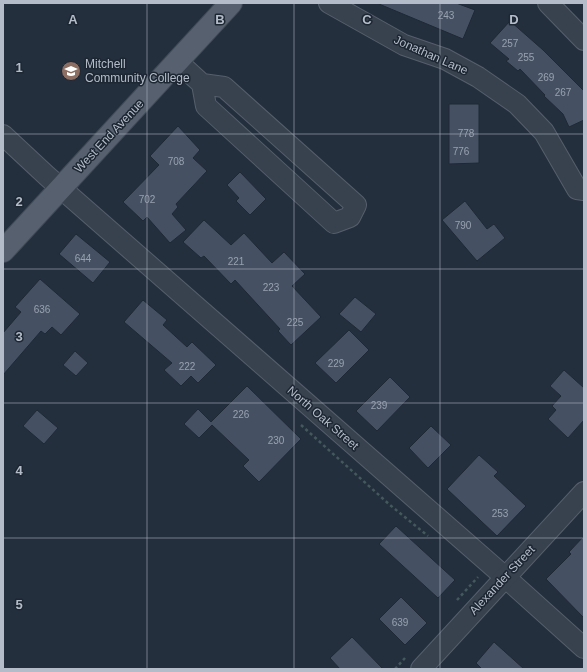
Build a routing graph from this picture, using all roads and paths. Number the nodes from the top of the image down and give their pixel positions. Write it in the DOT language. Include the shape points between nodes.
graph roads {
  1 [pos="231,3"];
  2 [pos="329,3"];
  3 [pos="548,3"];
  4 [pos="584,40"];
  5 [pos="177,61"];
  6 [pos="202,84"];
  7 [pos="3,135"];
  8 [pos="61,188"];
  9 [pos="584,190"];
  10 [pos="3,251"];
  11 [pos="297,422"];
  12 [pos="584,492"];
  13 [pos="431,539"];
  14 [pos="472,572"];
  15 [pos="505,577"];
  16 [pos="452,606"];
  17 [pos="584,648"];
  18 [pos="405,658"];
  19 [pos="395,669"];
  20 [pos="421,669"];
  1 -- 5 [label="main road, West End Avenue"];
  2 -- 9 [label="street, Jonathan Lane" via="404,45 445,59 478,77 517,104 544,132 577,188"];
  3 -- 4 [label="street"];
  5 -- 6 [label="street"];
  5 -- 8 [label="main road, West End Avenue"];
  6 -- 6 [label="street" via="206,106 334,223 350,217 356,205 334,184 224,87"];
  7 -- 8 [label="street, North Oak Street"];
  8 -- 10 [label="main road, West End Avenue"];
  8 -- 15 [label="street, North Oak Street"];
  11 -- 13 [label="path"];
  12 -- 15 [label="street, Alexander Street"];
  14 -- 16 [label="path" via="478,577"];
  15 -- 17 [label="street, North Oak Street"];
  15 -- 20 [label="street, Alexander Street"];
  18 -- 19 [label="path"];
}
